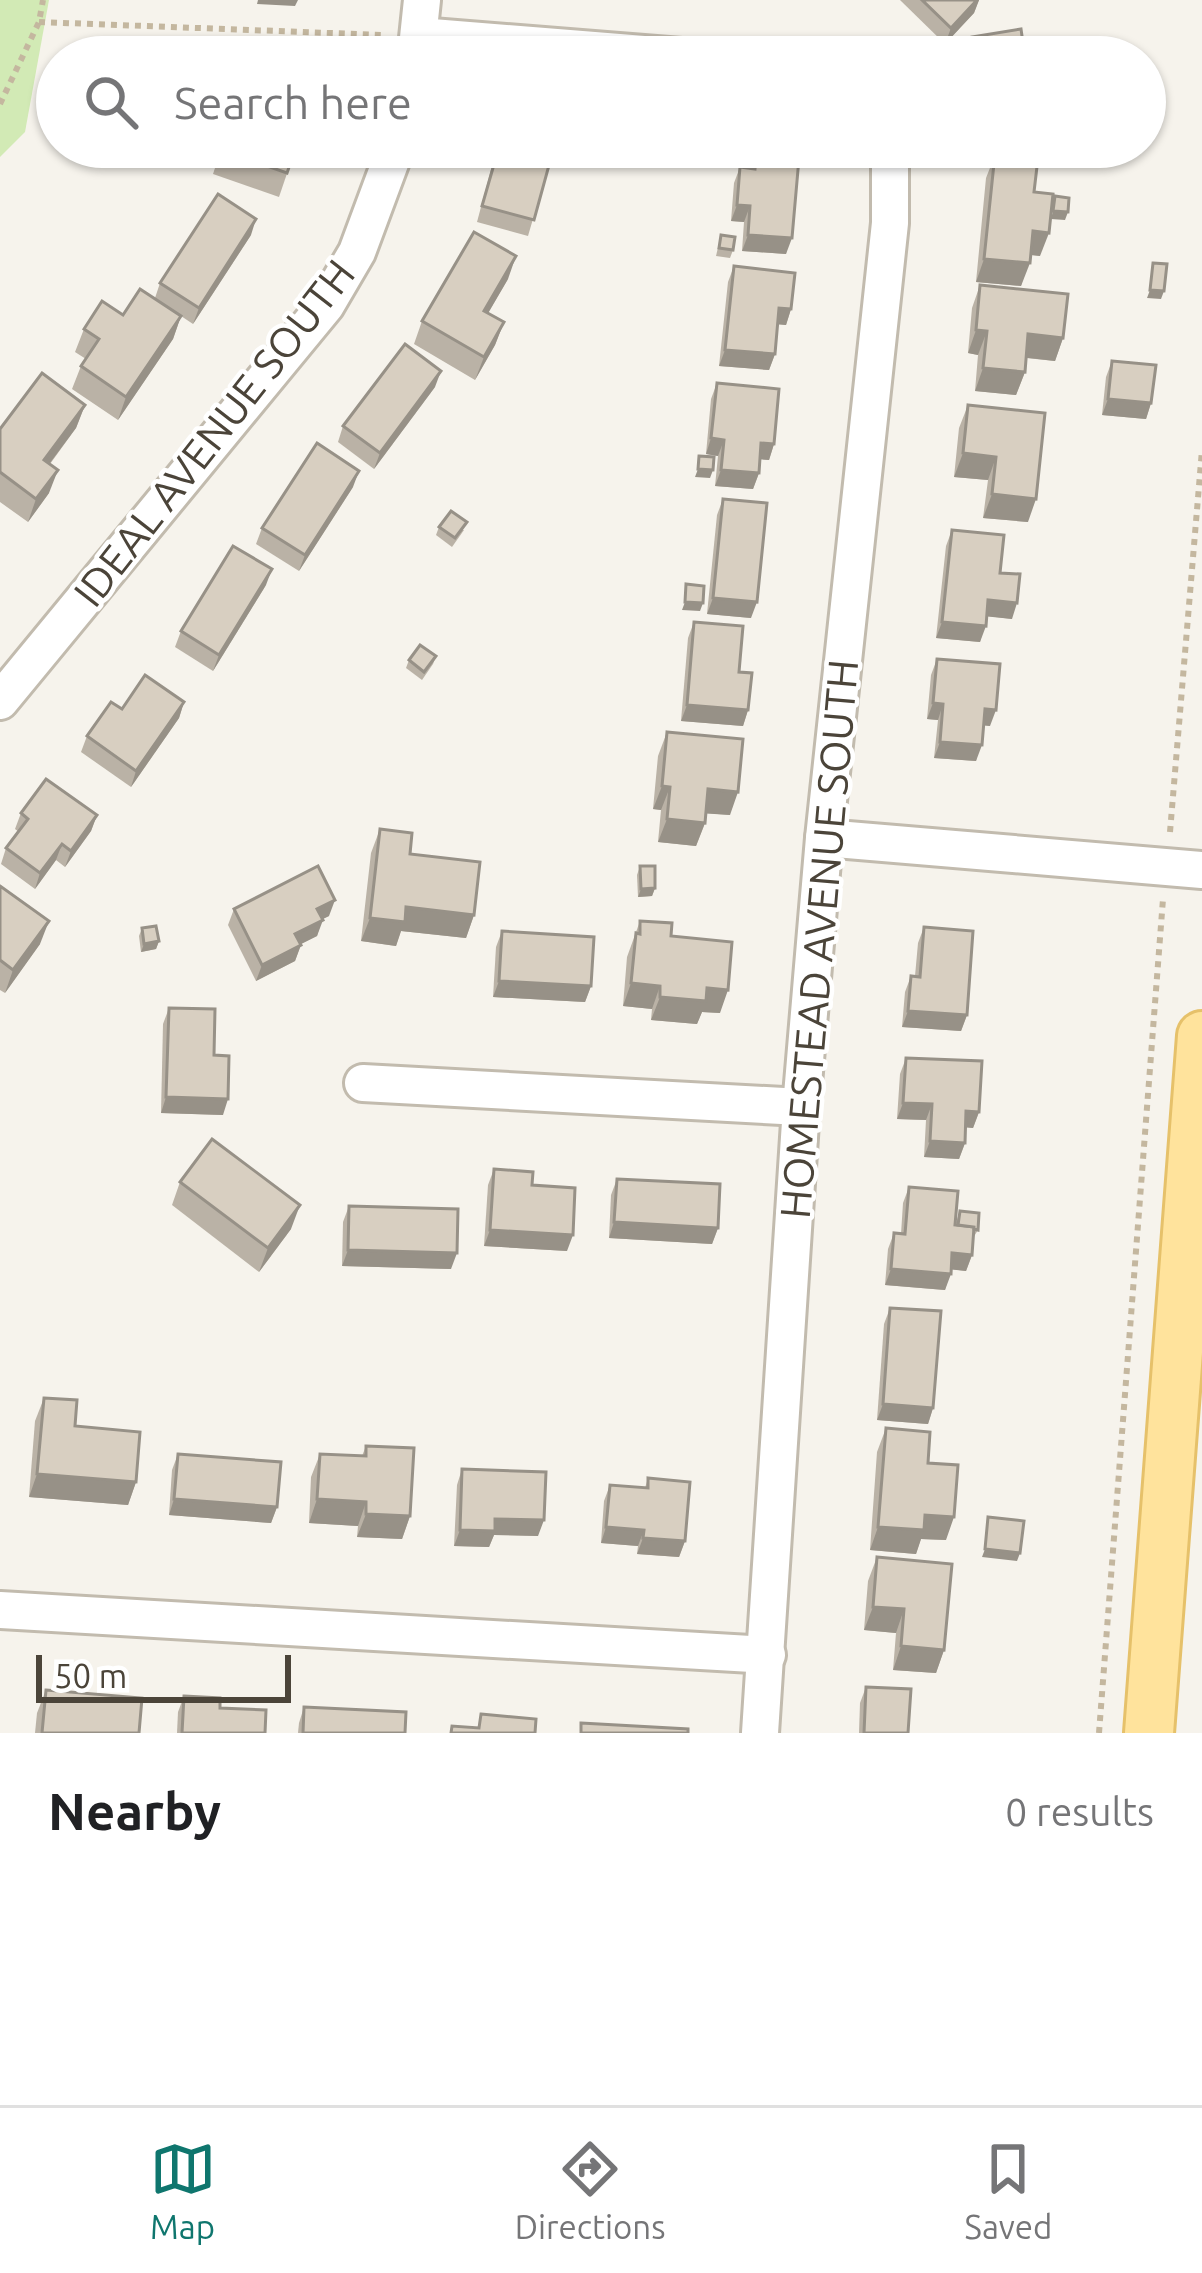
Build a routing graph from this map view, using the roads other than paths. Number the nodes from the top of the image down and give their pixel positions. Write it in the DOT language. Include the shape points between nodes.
graph roads {
  1 [pos="419,31"];
  2 [pos="470,36"];
  3 [pos="388,168"];
  4 [pos="890,168"];
  5 [pos="0,701"];
  6 [pos="824,838"];
  7 [pos="1202,870"];
  8 [pos="1202,1036"];
  9 [pos="363,1083"];
  10 [pos="801,1107"];
  11 [pos="0,1610"];
  12 [pos="766,1655"];
  13 [pos="760,1733"];
  14 [pos="1149,1733"];
  1 -- 2 [label="street"];
  3 -- 5 [label="street, IDEAL AVENUE SOUTH" via="357,252 326,305"];
  4 -- 6 [label="street, HOMESTEAD AVENUE SOUTH"];
  6 -- 7 [label="street"];
  6 -- 10 [label="street, HOMESTEAD AVENUE SOUTH"];
  8 -- 14 [label="main road"];
  9 -- 10 [label="street"];
  10 -- 12 [label="street, HOMESTEAD AVENUE SOUTH"];
  11 -- 12 [label="street"];
  12 -- 13 [label="street, HOMESTEAD AVENUE SOUTH"];
}
